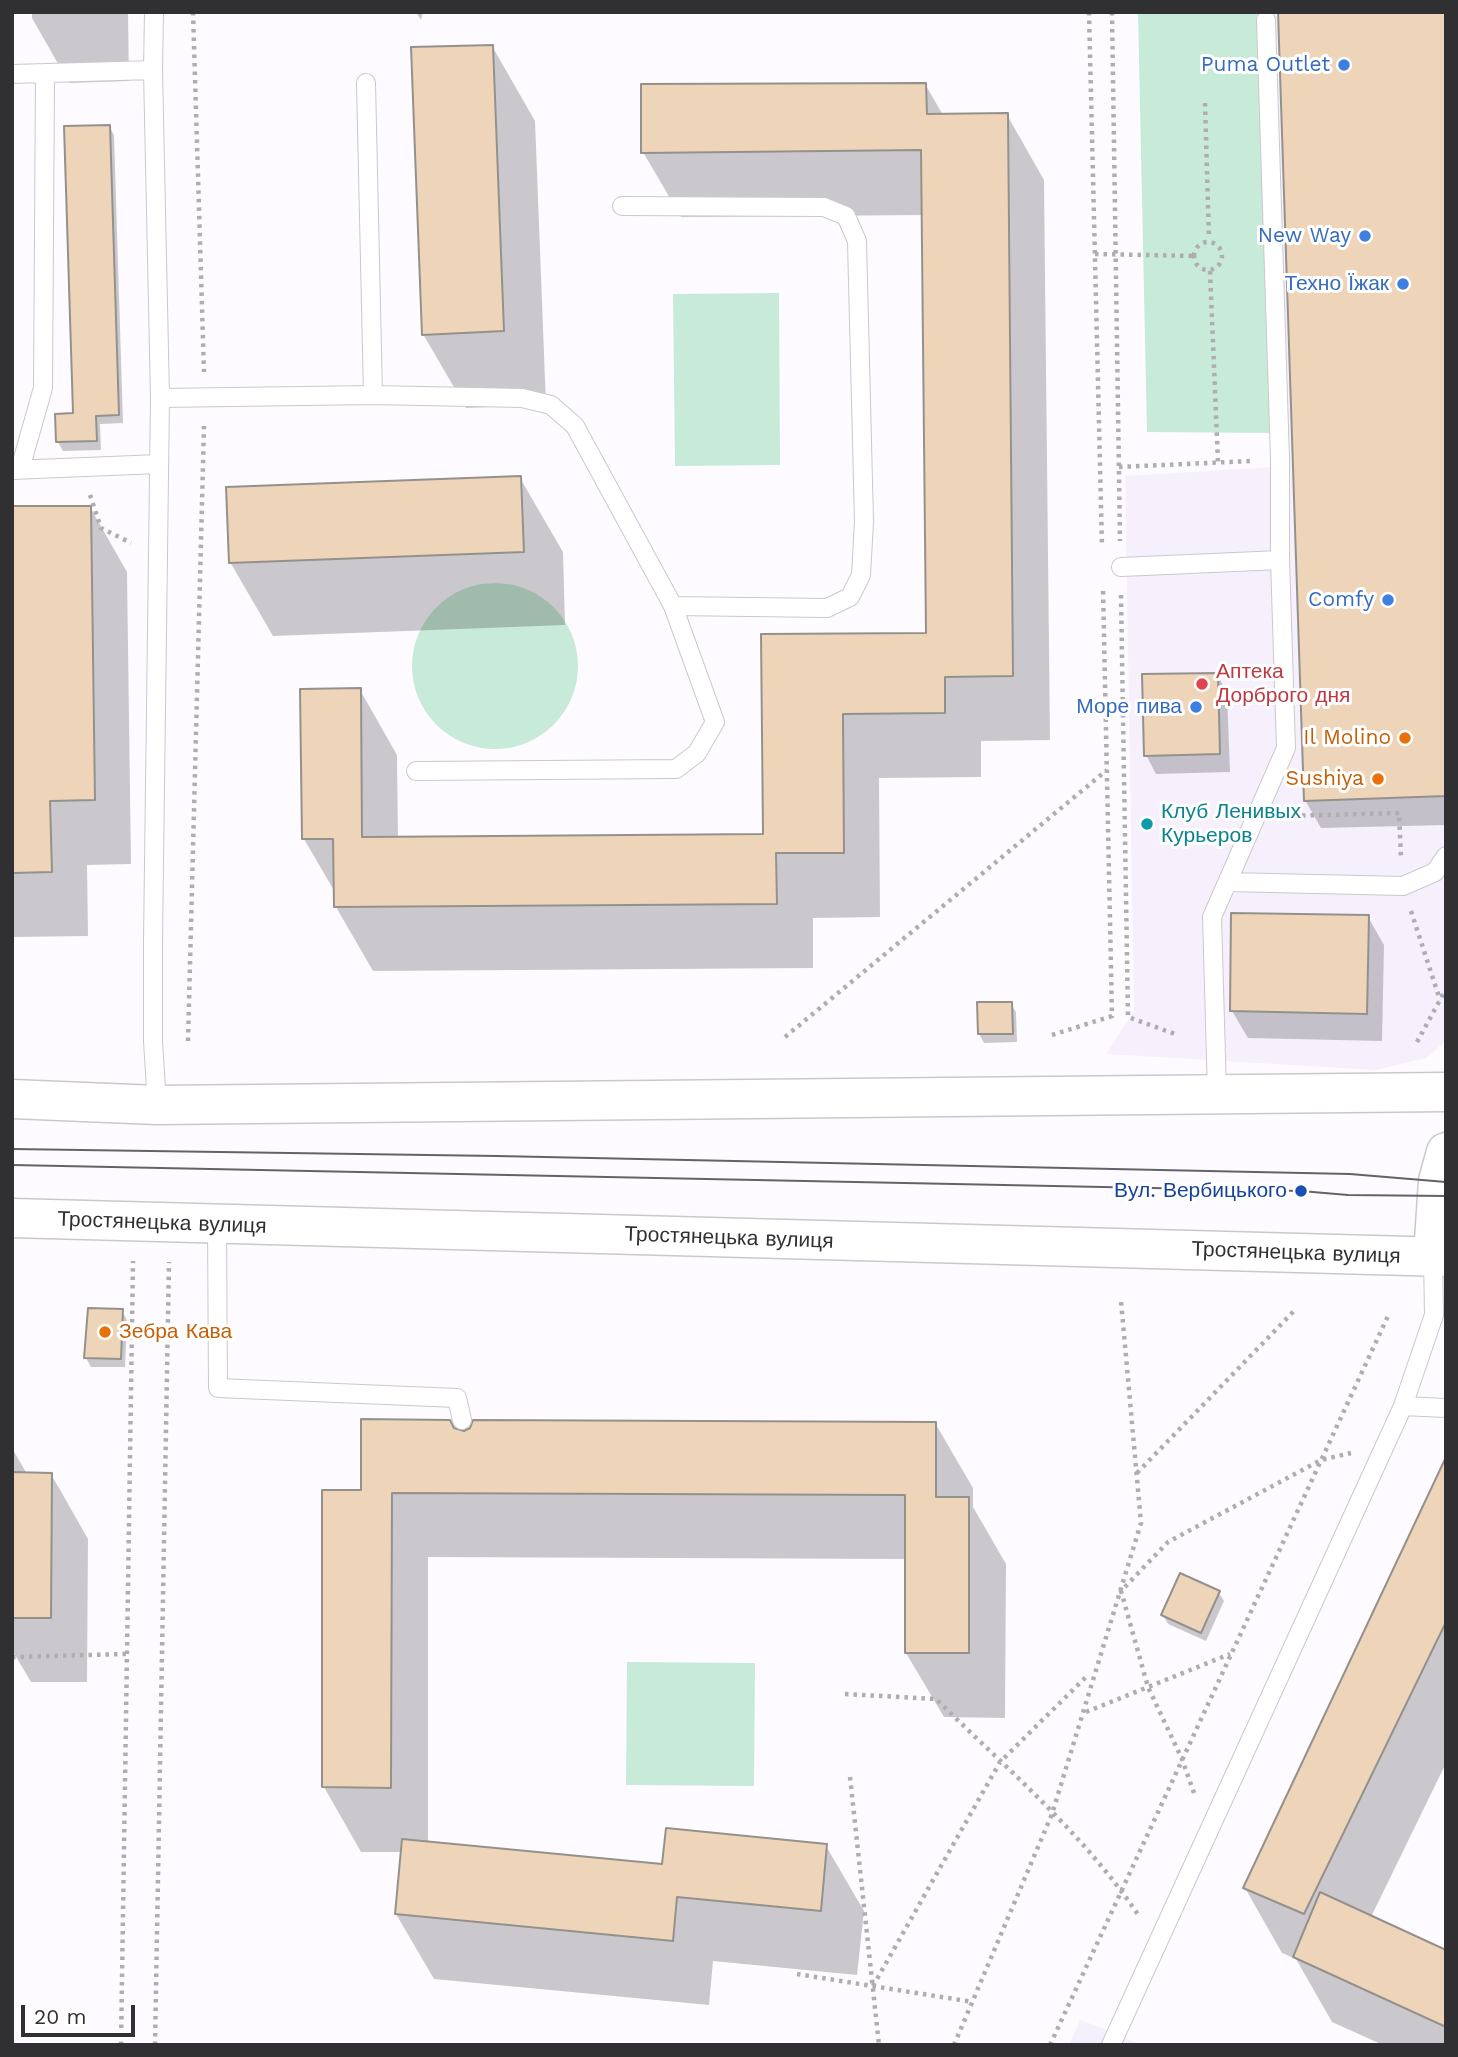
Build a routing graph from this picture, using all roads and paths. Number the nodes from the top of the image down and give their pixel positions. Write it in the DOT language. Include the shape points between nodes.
graph roads {
  1 [pos="154,12"];
  2 [pos="193,12"];
  3 [pos="1266,20"];
  4 [pos="153,70"];
  5 [pos="12,74"];
  6 [pos="45,75"];
  7 [pos="366,83"];
  8 [pos="1205,103"];
  9 [pos="622,206"];
  10 [pos="1209,240"];
  11 [pos="1095,254"];
  12 [pos="1195,256"];
  13 [pos="1210,271"];
  14 [pos="373,395"];
  15 [pos="160,398"];
  16 [pos="205,398"];
  17 [pos="1280,459"];
  18 [pos="1218,462"];
  19 [pos="159,464"];
  20 [pos="1119,467"];
  21 [pos="16,470"];
  22 [pos="90,495"];
  23 [pos="158,556"];
  24 [pos="1280,560"];
  25 [pos="1121,567"];
  26 [pos="673,606"];
  27 [pos="1107,770"];
  28 [pos="416,771"];
  29 [pos="1446,856"];
  30 [pos="1228,882"];
  31 [pos="1446,989"];
  32 [pos="785,1037"];
  33 [pos="188,1041"];
  34 [pos="1417,1042"];
  35 [pos="1446,1092"];
  36 [pos="1217,1093"];
  37 [pos="12,1099"];
  38 [pos="157,1105"];
  39 [pos="1446,1152"];
  40 [pos="12,1218"];
  41 [pos="217,1224"];
  42 [pos="1440,1257"];
  43 [pos="133,1261"];
  44 [pos="169,1262"];
  45 [pos="1121,1301"];
  46 [pos="1294,1311"];
  47 [pos="1388,1316"];
  48 [pos="1403,1406"];
  49 [pos="1446,1408"];
  50 [pos="461,1420"];
  51 [pos="1386,1445"];
  52 [pos="1321,1460"];
  53 [pos="1136,1474"];
  54 [pos="1121,1591"];
  55 [pos="1232,1653"];
  56 [pos="127,1654"];
  57 [pos="12,1657"];
  58 [pos="1087,1675"];
  59 [pos="1148,1687"];
  60 [pos="845,1694"];
  61 [pos="1085,1712"];
  62 [pos="1182,1759"];
  63 [pos="1000,1762"];
  64 [pos="850,1777"];
  65 [pos="1052,1814"];
  66 [pos="1208,1832"];
  67 [pos="1121,1891"];
  68 [pos="1157,1943"];
  69 [pos="797,1974"];
  70 [pos="873,1986"];
  71 [pos="973,2001"];
  72 [pos="121,2045"];
  73 [pos="155,2045"];
  74 [pos="879,2045"];
  75 [pos="954,2045"];
  76 [pos="1050,2045"];
  77 [pos="1111,2045"];
  1 -- 4 [label="lane"];
  2 -- 16 [label="path"];
  3 -- 17 [label="lane"];
  4 -- 6 [label="lane"];
  4 -- 15 [label="lane"];
  5 -- 6 [label="lane"];
  6 -- 21 [label="lane" via="43,388"];
  7 -- 14 [label="lane"];
  8 -- 10 [label="path"];
  9 -- 26 [label="lane" via="824,207 846,216 857,241 864,522 861,575 850,597 827,608"];
  10 -- 12 [label="path" via="1202,241"];
  10 -- 13 [label="path" via="1223,254 1222,262"];
  11 -- 12 [label="path"];
  12 -- 13 [label="path" via="1198,266"];
  13 -- 18 [label="path"];
  14 -- 16 [label="lane"];
  14 -- 26 [label="lane" via="522,398 551,405 575,426"];
  15 -- 16 [label="lane"];
  15 -- 19 [label="lane"];
  16 -- 33 [label="path"];
  17 -- 18 [label="path"];
  17 -- 24 [label="lane"];
  18 -- 20 [label="path"];
  19 -- 21 [label="lane"];
  19 -- 23 [label="lane"];
  22 -- 23 [label="path" via="101,528"];
  23 -- 38 [label="lane" via="153,941"];
  24 -- 25 [label="lane"];
  24 -- 30 [label="lane" via="1286,748"];
  26 -- 28 [label="lane" via="715,722 696,752 676,769"];
  27 -- 32 [label="path"];
  29 -- 30 [label="lane" via="1435,872 1402,886"];
  30 -- 36 [label="lane" via="1212,917"];
  31 -- 34 [label="path"];
  35 -- 36 [label="main road"];
  36 -- 38 [label="main road"];
  37 -- 38 [label="main road"];
  39 -- 42 [label="main road" via="1438,1181"];
  40 -- 41 [label="main road, Тростянецька вулиця"];
  41 -- 42 [label="main road, Тростянецька вулиця"];
  41 -- 50 [label="lane" via="218,1388 457,1398"];
  42 -- 48 [label="lane" via="1434,1315"];
  43 -- 56 [label="path"];
  44 -- 73 [label="path"];
  45 -- 53 [label="path"];
  46 -- 53 [label="path"];
  47 -- 52 [label="path"];
  48 -- 49 [label="lane"];
  48 -- 51 [label="lane"];
  51 -- 52 [label="path"];
  51 -- 66 [label="lane"];
  52 -- 54 [label="path" via="1168,1542"];
  52 -- 55 [label="path"];
  53 -- 54 [label="path" via="1141,1523"];
  54 -- 59 [label="path"];
  54 -- 61 [label="path"];
  55 -- 59 [label="path"];
  55 -- 62 [label="path"];
  56 -- 57 [label="path"];
  56 -- 72 [label="path"];
  58 -- 63 [label="path"];
  59 -- 61 [label="path"];
  59 -- 62 [label="path"];
  60 -- 63 [label="path" via="936,1699"];
  61 -- 65 [label="path"];
  62 -- 66 [label="path"];
  62 -- 67 [label="path"];
  63 -- 65 [label="path"];
  63 -- 70 [label="path"];
  64 -- 70 [label="path"];
  65 -- 67 [label="path"];
  65 -- 71 [label="path"];
  66 -- 68 [label="lane"];
  67 -- 68 [label="path"];
  67 -- 76 [label="path"];
  68 -- 77 [label="lane"];
  69 -- 70 [label="path"];
  70 -- 71 [label="path"];
  70 -- 74 [label="path"];
  71 -- 75 [label="path"];
}
